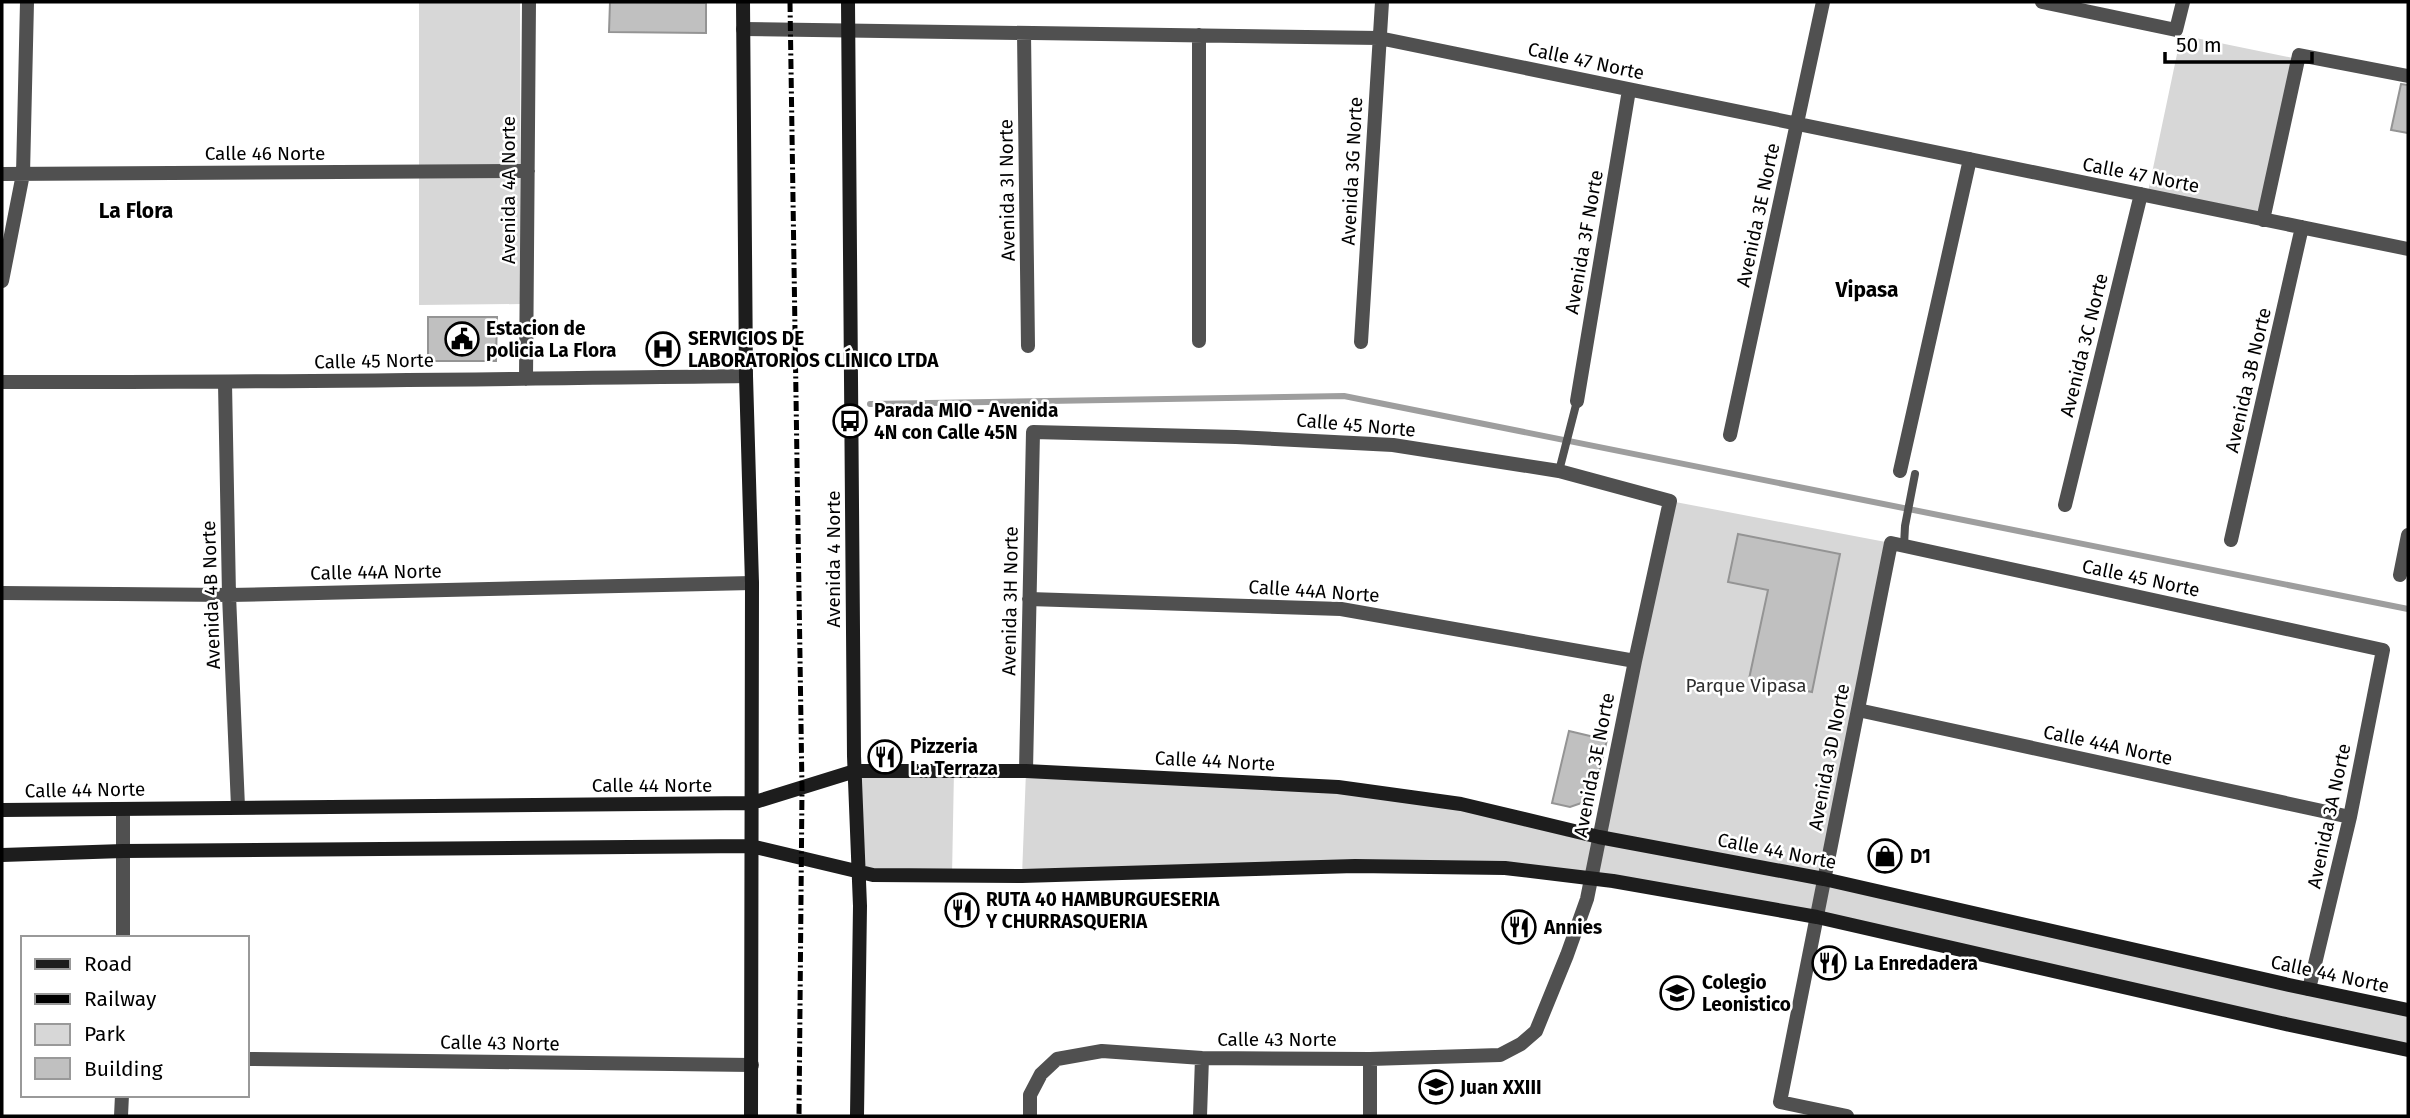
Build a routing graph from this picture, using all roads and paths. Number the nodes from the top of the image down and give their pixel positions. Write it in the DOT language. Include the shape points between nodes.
graph roads {
  1 [pos="27,2"];
  2 [pos="529,2"];
  3 [pos="743,2"];
  4 [pos="848,2"];
  5 [pos="1382,2"];
  6 [pos="1823,2"];
  7 [pos="2042,2"];
  8 [pos="2183,2"];
  9 [pos="743,29"];
  10 [pos="848,30"];
  11 [pos="1024,33"];
  12 [pos="1199,35"];
  13 [pos="1379,38"];
  14 [pos="2408,76"];
  15 [pos="1629,90"];
  16 [pos="1798,124"];
  17 [pos="1970,159"];
  18 [pos="528,171"];
  19 [pos="2,174"];
  20 [pos="23,174"];
  21 [pos="2141,194"];
  22 [pos="2263,220"];
  23 [pos="2302,227"];
  24 [pos="2408,249"];
  25 [pos="2,281"];
  26 [pos="1199,341"];
  27 [pos="1361,342"];
  28 [pos="1028,346"];
  29 [pos="746,376"];
  30 [pos="526,379"];
  31 [pos="2,382"];
  32 [pos="225,383"];
  33 [pos="1575,407"];
  34 [pos="1033,432"];
  35 [pos="1730,435"];
  36 [pos="1559,471"];
  37 [pos="1900,471"];
  38 [pos="1915,474"];
  39 [pos="1670,501"];
  40 [pos="2065,505"];
  41 [pos="2408,535"];
  42 [pos="2231,540"];
  43 [pos="1897,545"];
  44 [pos="2400,575"];
  45 [pos="752,583"];
  46 [pos="2,593"];
  47 [pos="229,595"];
  48 [pos="1029,598"];
  49 [pos="2384,650"];
  50 [pos="1635,661"];
  51 [pos="1858,710"];
  52 [pos="855,771"];
  53 [pos="1027,771"];
  54 [pos="752,803"];
  55 [pos="238,807"];
  56 [pos="123,809"];
  57 [pos="2,810"];
  58 [pos="2350,817"];
  59 [pos="1599,837"];
  60 [pos="751,846"];
  61 [pos="123,851"];
  62 [pos="2,855"];
  63 [pos="860,872"];
  64 [pos="1591,878"];
  65 [pos="1824,879"];
  66 [pos="1817,917"];
  67 [pos="123,936"];
  68 [pos="2309,989"];
  69 [pos="2408,1010"];
  70 [pos="1536,1031"];
  71 [pos="2408,1050"];
  72 [pos="1202,1058"];
  73 [pos="248,1059"];
  74 [pos="1370,1059"];
  75 [pos="752,1065"];
  76 [pos="122,1097"];
  77 [pos="121,1116"];
  78 [pos="751,1116"];
  79 [pos="857,1116"];
  80 [pos="1030,1116"];
  81 [pos="1200,1116"];
  82 [pos="1370,1116"];
  83 [pos="1847,1116"];
  1 -- 20 [label="street"];
  2 -- 18 [label="street, Avenida 4A Norte"];
  3 -- 9 [label="main road"];
  4 -- 10 [label="main road, Avenida 4 Norte"];
  5 -- 13 [label="street, Avenida 3G Norte"];
  6 -- 16 [label="street, Avenida 3E Norte"];
  7 -- 8 [label="street" via="2176,30"];
  9 -- 10 [label="street, Calle 47 Norte"];
  9 -- 29 [label="main road"];
  10 -- 11 [label="street, Calle 47 Norte"];
  10 -- 52 [label="main road, Avenida 4 Norte"];
  11 -- 12 [label="street, Calle 47 Norte"];
  11 -- 28 [label="street, Avenida 3I Norte"];
  12 -- 13 [label="street, Calle 47 Norte"];
  12 -- 26 [label="street"];
  13 -- 15 [label="street, Calle 47 Norte"];
  13 -- 27 [label="street, Avenida 3G Norte"];
  14 -- 22 [label="street" via="2299,55"];
  15 -- 16 [label="street, Calle 47 Norte"];
  15 -- 33 [label="street, Avenida 3F Norte"];
  16 -- 17 [label="street, Calle 47 Norte"];
  16 -- 35 [label="street, Avenida 3E Norte"];
  17 -- 21 [label="street, Calle 47 Norte"];
  17 -- 37 [label="street"];
  18 -- 20 [label="street, Calle 46 Norte"];
  18 -- 30 [label="street, Avenida 4A Norte"];
  19 -- 20 [label="street, Calle 46 Norte"];
  20 -- 25 [label="street"];
  21 -- 22 [label="street, Calle 47 Norte"];
  21 -- 40 [label="street, Avenida 3C Norte"];
  22 -- 23 [label="street, Calle 47 Norte"];
  23 -- 24 [label="street, Calle 47 Norte"];
  23 -- 42 [label="street, Avenida 3B Norte"];
  29 -- 30 [label="street, Calle 45 Norte"];
  29 -- 45 [label="main road"];
  30 -- 32 [label="street, Calle 45 Norte"];
  31 -- 32 [label="street, Calle 45 Norte"];
  32 -- 47 [label="street, Avenida 4B Norte"];
  33 -- 36 [label="lane"];
  34 -- 36 [label="street, Calle 45 Norte" via="1379,444"];
  34 -- 48 [label="street, Avenida 3H Norte"];
  36 -- 39 [label="street, Calle 45 Norte"];
  38 -- 43 [label="lane"];
  39 -- 50 [label="street, Avenida 3E Norte"];
  41 -- 44 [label="street"];
  43 -- 49 [label="street, Calle 45 Norte"];
  43 -- 51 [label="street, Avenida 3D Norte"];
  45 -- 47 [label="street, Calle 44A Norte"];
  45 -- 54 [label="main road"];
  46 -- 47 [label="street, Calle 44A Norte"];
  47 -- 55 [label="street, Avenida 4B Norte"];
  48 -- 50 [label="street, Calle 44A Norte" via="1341,609"];
  48 -- 53 [label="street, Avenida 3H Norte"];
  49 -- 58 [label="street, Avenida 3A Norte"];
  50 -- 59 [label="street, Avenida 3E Norte"];
  51 -- 58 [label="street, Calle 44A Norte"];
  51 -- 65 [label="street, Avenida 3D Norte"];
  52 -- 53 [label="main road, Calle 44 Norte"];
  52 -- 54 [label="main road, Calle 44 Norte"];
  52 -- 63 [label="main road, Avenida 4 Norte"];
  53 -- 59 [label="main road, Calle 44 Norte" via="1338,787 1461,804"];
  54 -- 55 [label="main road, Calle 44 Norte"];
  54 -- 60 [label="main road"];
  55 -- 56 [label="main road, Calle 44 Norte"];
  56 -- 57 [label="main road, Calle 44 Norte"];
  56 -- 61 [label="street"];
  58 -- 68 [label="street, Avenida 3A Norte"];
  59 -- 64 [label="street, Avenida 3E Norte"];
  59 -- 65 [label="main road, Calle 44 Norte"];
  60 -- 61 [label="main road"];
  60 -- 63 [label="main road"];
  60 -- 75 [label="main road"];
  61 -- 62 [label="main road"];
  61 -- 67 [label="street"];
  63 -- 64 [label="main road" via="1022,876 1355,866 1505,868"];
  63 -- 79 [label="main road, Avenida 4 Norte"];
  64 -- 66 [label="main road"];
  64 -- 70 [label="street, Avenida 3E Norte" via="1567,956"];
  65 -- 66 [label="street, Avenida 3D Norte"];
  65 -- 68 [label="main road, Calle 44 Norte"];
  66 -- 71 [label="main road"];
  66 -- 83 [label="street, Avenida 3D Norte" via="1780,1102"];
  68 -- 69 [label="main road, Calle 44 Norte"];
  70 -- 74 [label="street, Calle 43 Norte" via="1500,1055"];
  72 -- 74 [label="street, Calle 43 Norte"];
  72 -- 80 [label="street, Calle 43 Norte" via="1102,1051 1057,1059 1041,1074 1030,1095"];
  72 -- 81 [label="street"];
  73 -- 75 [label="street, Calle 43 Norte"];
  74 -- 82 [label="street"];
  75 -- 78 [label="main road"];
  76 -- 77 [label="street"];
}
